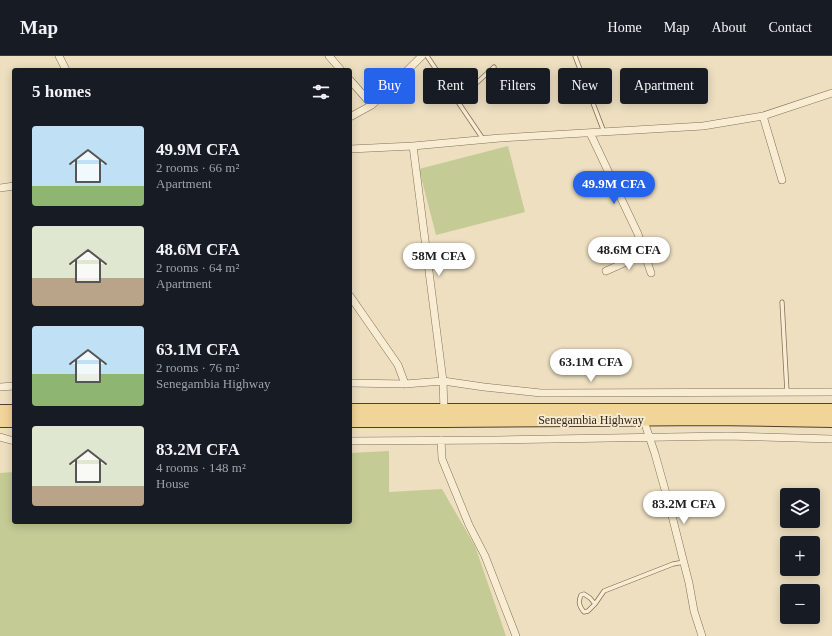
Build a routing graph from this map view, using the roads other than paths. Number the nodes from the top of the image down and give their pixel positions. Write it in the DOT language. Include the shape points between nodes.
graph roads {
  1 [pos="59,56"];
  2 [pos="329,56"];
  3 [pos="422,56"];
  4 [pos="427,56"];
  5 [pos="575,56"];
  6 [pos="494,67"];
  7 [pos="65,68"];
  8 [pos="339,68"];
  9 [pos="435,68"];
  10 [pos="352,82"];
  11 [pos="478,82"];
  12 [pos="832,93"];
  13 [pos="461,104"];
  14 [pos="372,105"];
  15 [pos="352,116"];
  16 [pos="763,116"];
  17 [pos="604,132"];
  18 [pos="590,133"];
  19 [pos="484,140"];
  20 [pos="413,146"];
  21 [pos="352,149"];
  22 [pos="782,180"];
  23 [pos="12,186"];
  24 [pos="0,188"];
  25 [pos="644,254"];
  26 [pos="606,271"];
  27 [pos="650,273"];
  28 [pos="352,299"];
  29 [pos="782,302"];
  30 [pos="442,381"];
  31 [pos="352,383"];
  32 [pos="404,384"];
  33 [pos="12,386"];
  34 [pos="0,387"];
  35 [pos="787,392"];
  36 [pos="832,392"];
  37 [pos="352,410"];
  38 [pos="832,410"];
  39 [pos="0,411"];
  40 [pos="12,411"];
  41 [pos="444,411"];
  42 [pos="644,420"];
  43 [pos="0,421"];
  44 [pos="12,421"];
  45 [pos="352,421"];
  46 [pos="832,421"];
  47 [pos="0,438"];
  48 [pos="650,438"];
  49 [pos="832,439"];
  50 [pos="441,440"];
  51 [pos="12,441"];
  52 [pos="352,441"];
  53 [pos="684,562"];
  54 [pos="595,604"];
  55 [pos="516,636"];
  56 [pos="702,636"];
  1 -- 7 [label="street"];
  2 -- 8 [label="street"];
  3 -- 14 [label="street"];
  4 -- 9 [label="lane"];
  5 -- 17 [label="lane"];
  6 -- 11 [label="lane"];
  10 -- 14 [label="street"];
  12 -- 16 [label="street"];
  13 -- 19 [label="lane"];
  14 -- 15 [label="street"];
  16 -- 17 [label="street" via="703,126"];
  16 -- 22 [label="street"];
  17 -- 18 [label="street"];
  18 -- 19 [label="street"];
  18 -- 25 [label="street" via="638,234"];
  19 -- 20 [label="street"];
  20 -- 21 [label="street"];
  20 -- 30 [label="street"];
  23 -- 24 [label="street"];
  25 -- 26 [label="street"];
  25 -- 27 [label="street"];
  28 -- 32 [label="street" via="398,365"];
  29 -- 35 [label="lane"];
  30 -- 32 [label="street"];
  30 -- 35 [label="street" via="542,393"];
  30 -- 41 [label="street"];
  31 -- 32 [label="street"];
  33 -- 34 [label="street"];
  35 -- 36 [label="street"];
  37 -- 41 [label="main road, Senegambia Highway"];
  38 -- 41 [label="main road, Senegambia Highway"];
  39 -- 40 [label="main road"];
  42 -- 45 [label="main road, Senegambia Highway"];
  42 -- 46 [label="main road, Senegambia Highway"];
  42 -- 48 [label="street"];
  43 -- 44 [label="main road"];
  47 -- 51 [label="street"];
  48 -- 49 [label="street" via="727,436"];
  48 -- 50 [label="street"];
  48 -- 53 [label="street"];
  50 -- 52 [label="street"];
  50 -- 55 [label="street" via="442,459 469,526 485,556"];
  53 -- 54 [label="lane" via="604,591"];
  53 -- 56 [label="street"];
  54 -- 54 [label="lane" via="584,612 580,607 581,595 584,594"];
}
